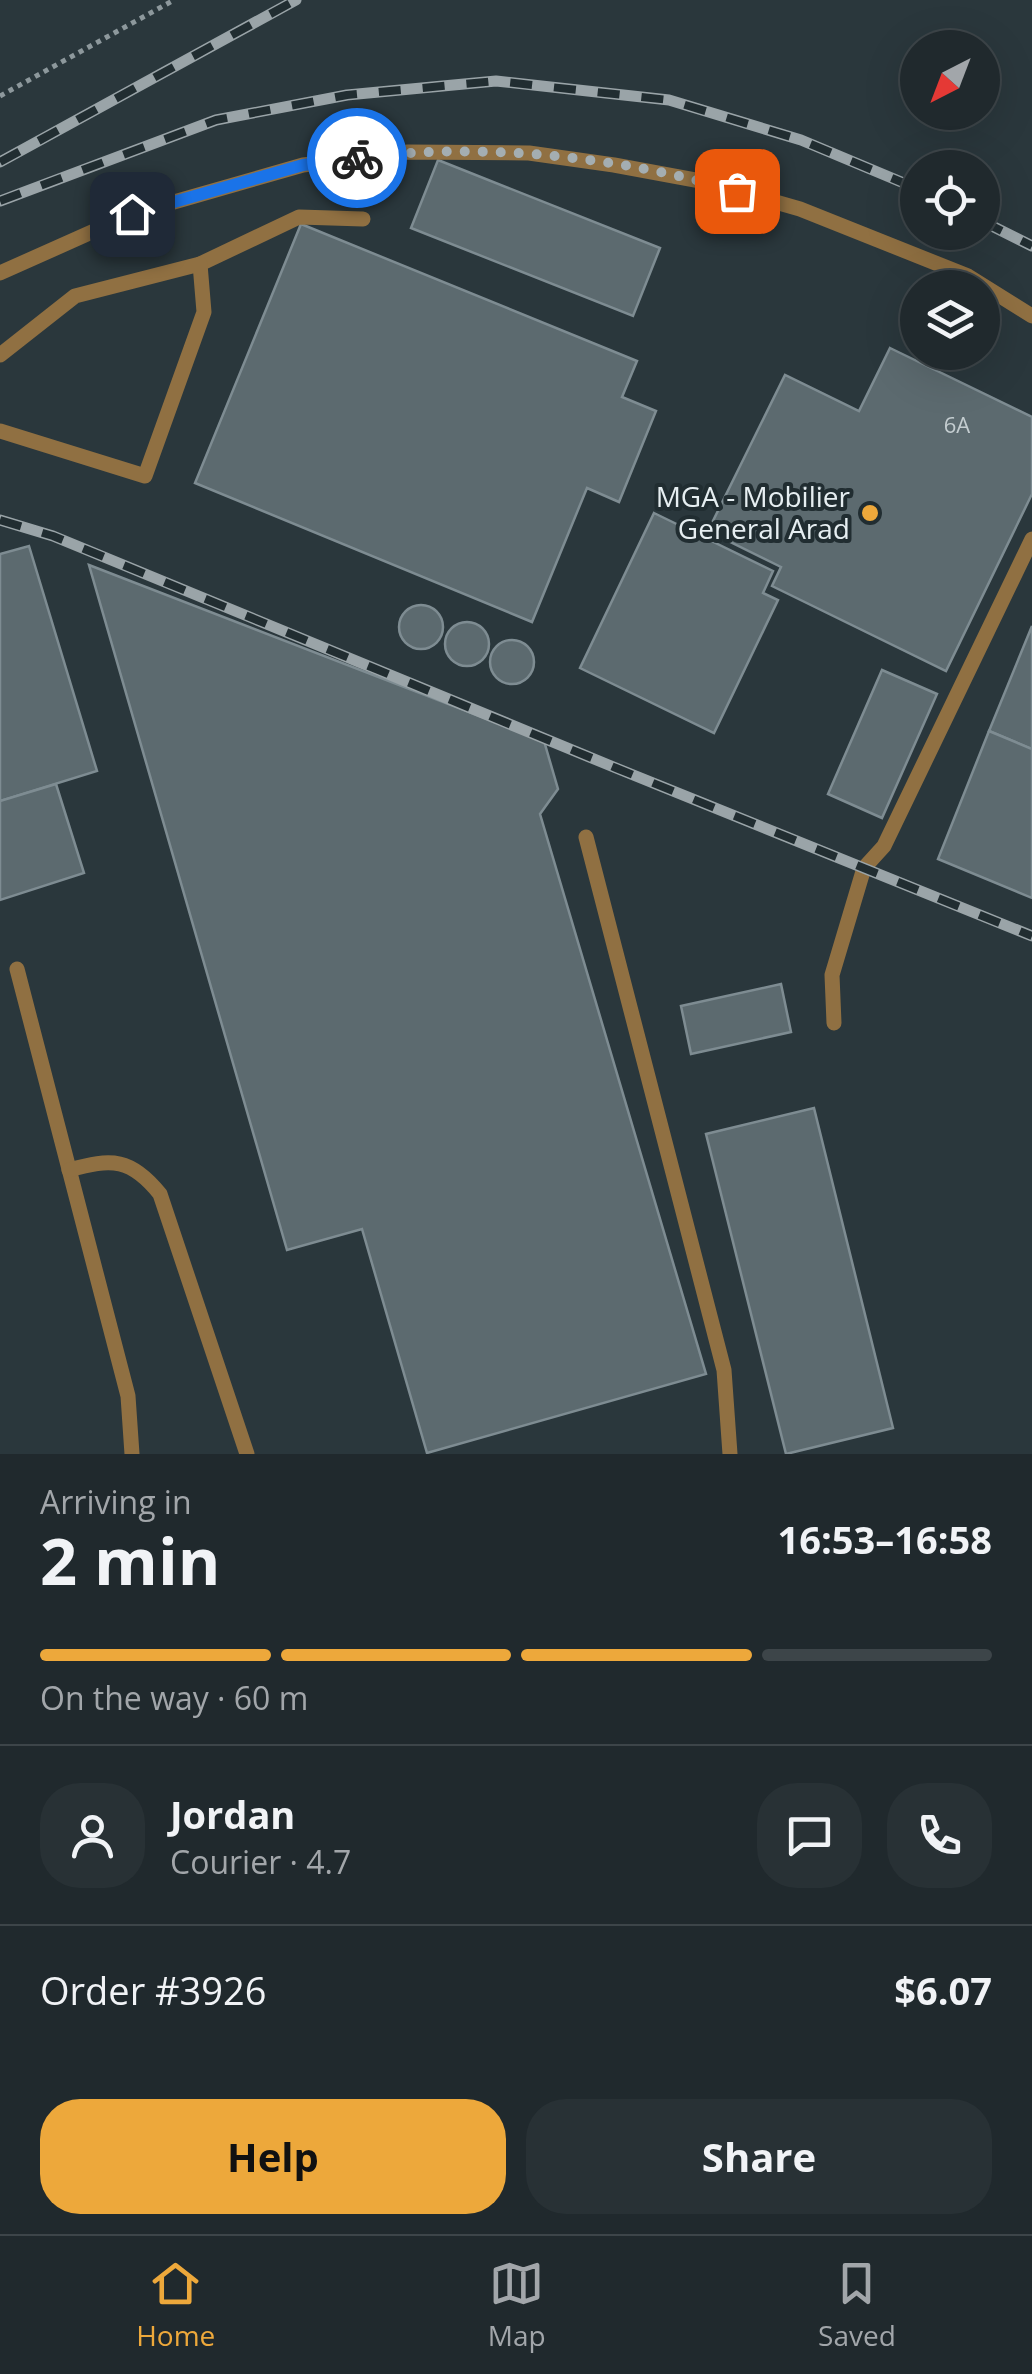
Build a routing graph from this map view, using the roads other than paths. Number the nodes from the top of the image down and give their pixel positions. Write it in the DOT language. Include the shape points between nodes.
graph roads {
  1 [pos="363,219"];
  2 [pos="200,264"];
  3 [pos="0,273"];
  4 [pos="1032,316"];
  5 [pos="0,354"];
  6 [pos="0,431"];
  7 [pos="1032,539"];
  8 [pos="586,837"];
  9 [pos="17,968"];
  10 [pos="834,1023"];
  11 [pos="69,1170"];
  12 [pos="132,1454"];
  13 [pos="246,1454"];
  14 [pos="730,1454"];
  1 -- 2 [label="lane" via="299,217"];
  2 -- 5 [label="lane" via="74,296"];
  2 -- 6 [label="lane" via="204,312 145,476"];
  3 -- 4 [label="lane" via="132,214 303,165 408,152 529,153 706,182 800,210 968,276"];
  7 -- 10 [label="lane" via="884,846 864,868 832,975"];
  8 -- 14 [label="lane" via="724,1370"];
  9 -- 11 [label="lane"];
  11 -- 12 [label="lane" via="128,1396"];
  11 -- 13 [label="lane" via="124,1163 160,1194"];
}
